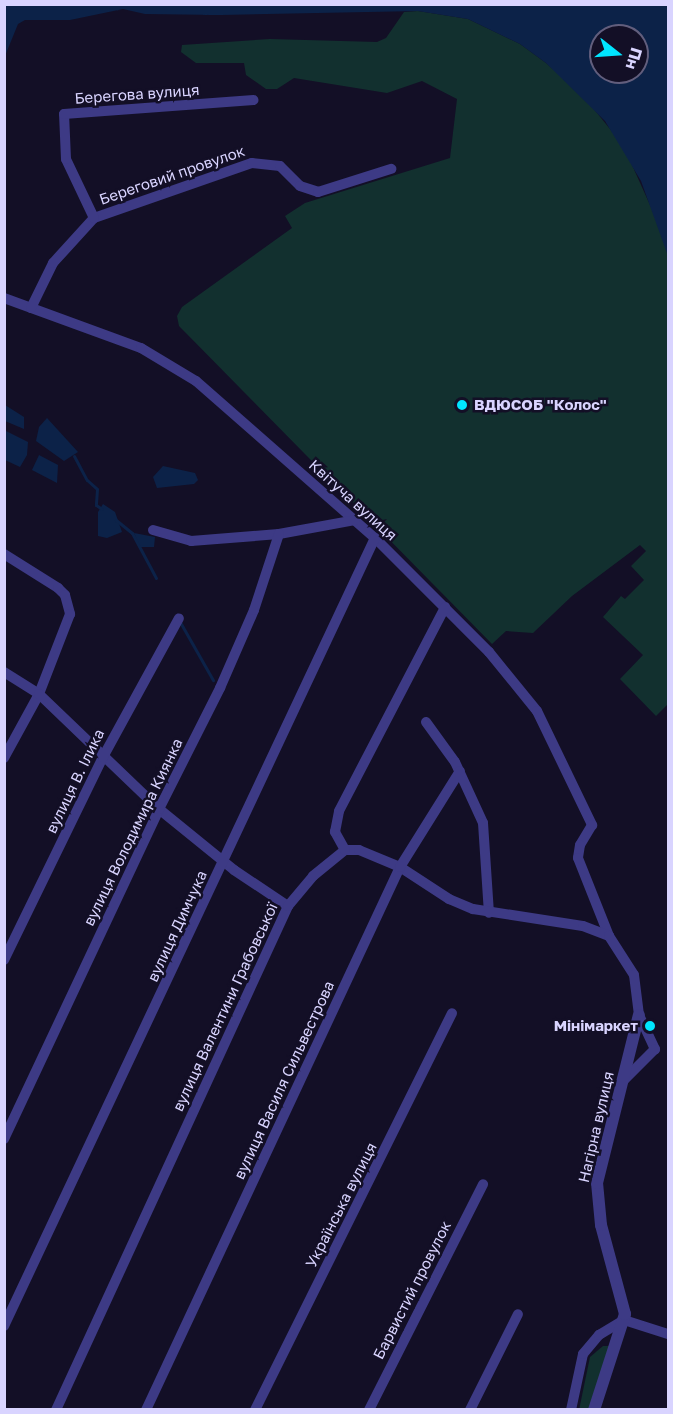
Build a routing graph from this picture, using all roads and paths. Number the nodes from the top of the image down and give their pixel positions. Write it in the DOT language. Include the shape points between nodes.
graph roads {
  1 [pos="253,100"];
  2 [pos="391,169"];
  3 [pos="93,218"];
  4 [pos="4,298"];
  5 [pos="31,308"];
  6 [pos="355,520"];
  7 [pos="153,530"];
  8 [pos="279,534"];
  9 [pos="375,538"];
  10 [pos="4,554"];
  11 [pos="445,607"];
  12 [pos="179,618"];
  13 [pos="4,672"];
  14 [pos="39,694"];
  15 [pos="426,723"];
  16 [pos="103,757"];
  17 [pos="4,758"];
  18 [pos="460,771"];
  19 [pos="159,809"];
  20 [pos="592,825"];
  21 [pos="345,850"];
  22 [pos="224,861"];
  23 [pos="400,867"];
  24 [pos="288,906"];
  25 [pos="489,912"];
  26 [pos="609,936"];
  27 [pos="4,960"];
  28 [pos="452,1013"];
  29 [pos="639,1015"];
  30 [pos="621,1083"];
  31 [pos="4,1139"];
  32 [pos="483,1184"];
  33 [pos="518,1314"];
  34 [pos="624,1320"];
  35 [pos="4,1326"];
  36 [pos="669,1334"];
  37 [pos="56,1410"];
  38 [pos="146,1410"];
  39 [pos="255,1410"];
  40 [pos="369,1410"];
  41 [pos="470,1410"];
  42 [pos="571,1410"];
  43 [pos="594,1410"];
  1 -- 3 [label="street, Берегова вулиця" via="64,114 66,159"];
  2 -- 3 [label="street, Береговий провулок" via="318,192 300,186 279,166 252,164"];
  3 -- 5 [label="street" via="53,263"];
  4 -- 5 [label="street, Квітуча вулиця"];
  5 -- 6 [label="street, Квітуча вулиця" via="141,348 196,381"];
  6 -- 8 [label="street"];
  6 -- 9 [label="street, Квітуча вулиця"];
  7 -- 8 [label="street" via="191,541"];
  8 -- 19 [label="street, вулиця Володимира Киянка" via="254,610 220,688"];
  9 -- 11 [label="street, Квітуча вулиця"];
  9 -- 22 [label="street, вулиця Димчука"];
  10 -- 14 [label="street" via="58,588 69,605 70,614"];
  11 -- 20 [label="street, Квітуча вулиця" via="513,678 537,711"];
  11 -- 21 [label="street" via="339,811 335,832"];
  12 -- 16 [label="street, вулиця В. Ілика"];
  13 -- 14 [label="street"];
  14 -- 16 [label="street"];
  14 -- 17 [label="street"];
  15 -- 18 [label="street"];
  16 -- 19 [label="street"];
  16 -- 27 [label="street, вулиця В. Ілика"];
  18 -- 23 [label="street, вулиця Василя Сильвестрова"];
  18 -- 25 [label="street" via="483,823"];
  19 -- 22 [label="street"];
  19 -- 31 [label="street, вулиця Володимира Киянка"];
  20 -- 26 [label="street, Нагірна вулиця" via="580,845 578,858"];
  21 -- 23 [label="street" via="360,850"];
  21 -- 24 [label="street, вулиця Валентини Грабовської" via="313,876"];
  22 -- 24 [label="street"];
  22 -- 35 [label="street, вулиця Димчука"];
  23 -- 25 [label="street" via="449,899"];
  23 -- 38 [label="street, вулиця Василя Сильвестрова"];
  24 -- 37 [label="street, вулиця Валентини Грабовської"];
  25 -- 26 [label="street" via="583,926"];
  26 -- 29 [label="street, Нагірна вулиця" via="634,975"];
  28 -- 39 [label="street, Українська вулиця"];
  29 -- 30 [label="street, Нагірна вулиця"];
  29 -- 30 [label="street" via="655,1049"];
  30 -- 34 [label="street, Нагірна вулиця" via="602,1155 597,1205 621,1287"];
  32 -- 40 [label="street, Барвистий провулок"];
  33 -- 41 [label="street"];
  34 -- 36 [label="street"];
  34 -- 42 [label="street" via="587,1347"];
  34 -- 43 [label="street"];
}
